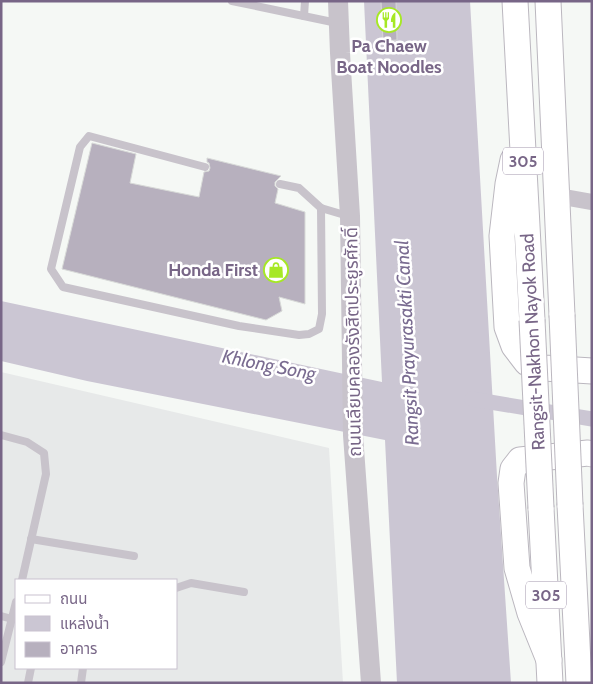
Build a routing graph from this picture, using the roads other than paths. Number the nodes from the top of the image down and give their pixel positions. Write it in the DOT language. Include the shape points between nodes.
graph roads {
  1 [pos="232,1"];
  2 [pos="305,1"];
  3 [pos="338,1"];
  4 [pos="515,1"];
  5 [pos="548,1"];
  6 [pos="304,16"];
  7 [pos="339,24"];
  8 [pos="521,125"];
  9 [pos="205,167"];
  10 [pos="280,184"];
  11 [pos="558,196"];
  12 [pos="592,202"];
  13 [pos="321,208"];
  14 [pos="350,216"];
  15 [pos="592,371"];
  16 [pos="1,436"];
  17 [pos="592,454"];
  18 [pos="31,539"];
  19 [pos="134,556"];
  20 [pos="22,579"];
  21 [pos="178,587"];
  22 [pos="244,592"];
  23 [pos="15,606"];
  24 [pos="1,616"];
  25 [pos="12,619"];
  26 [pos="12,633"];
  27 [pos="1,662"];
  28 [pos="31,669"];
  29 [pos="84,669"];
  30 [pos="550,671"];
  31 [pos="28,683"];
  32 [pos="81,683"];
  33 [pos="372,683"];
  34 [pos="579,683"];
  1 -- 6 [label="lane"];
  2 -- 6 [label="lane"];
  3 -- 7 [label="street, ถนนเลียบคลองรังสิตประยูรศักดิ์"];
  4 -- 8 [label="main road, Rangsit-Nakhon Nayok Road / 305"];
  5 -- 11 [label="main road, Rangsit-Nakhon Nayok Road / 305"];
  6 -- 7 [label="lane"];
  7 -- 14 [label="street, ถนนเลียบคลองรังสิตประยูรศักดิ์"];
  8 -- 15 [label="main road" via="508,184 502,236 508,327 514,346 527,363 544,368"];
  8 -- 30 [label="main road, Rangsit-Nakhon Nayok Road / 305, bridge"];
  9 -- 13 [label="lane" via="89,136 80,147 51,269 63,287 239,326 309,334 319,329 322,314"];
  10 -- 13 [label="lane" via="299,188"];
  11 -- 12 [label="street"];
  11 -- 34 [label="main road, Rangsit-Nakhon Nayok Road / 305, bridge"];
  13 -- 14 [label="lane"];
  14 -- 33 [label="street, ถนนเลียบคลองรังสิตประยูรศักดิ์" via="353,436"];
  16 -- 18 [label="lane" via="27,442 44,453 46,474"];
  17 -- 30 [label="main road" via="520,460 513,469 510,483 517,568"];
  18 -- 19 [label="lane"];
  18 -- 20 [label="lane"];
  21 -- 22 [label="lane" via="191,583"];
  23 -- 25 [label="lane"];
  24 -- 25 [label="lane"];
  25 -- 26 [label="lane"];
  26 -- 27 [label="lane"];
  28 -- 31 [label="lane"];
  29 -- 32 [label="lane"];
}
